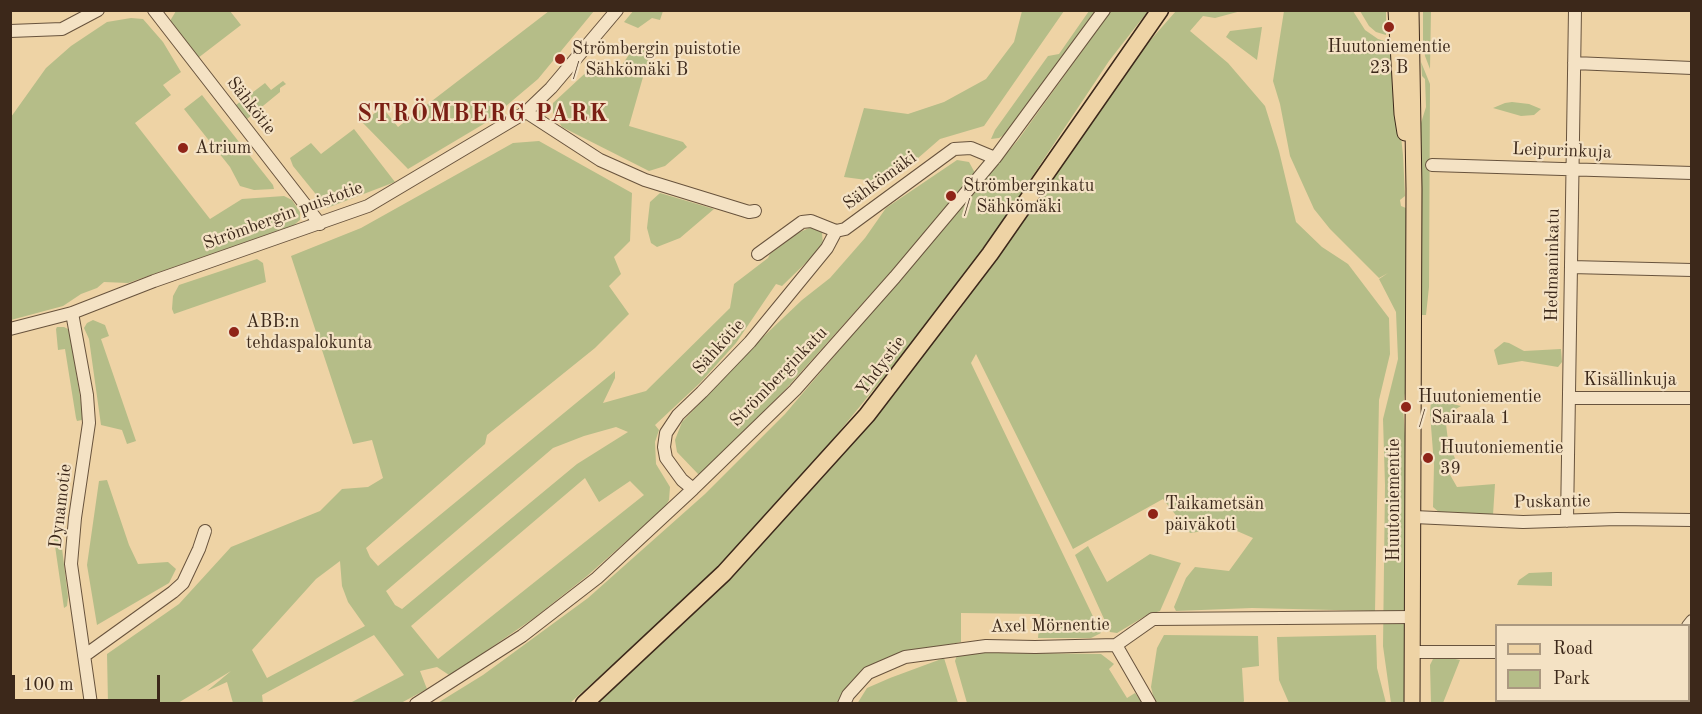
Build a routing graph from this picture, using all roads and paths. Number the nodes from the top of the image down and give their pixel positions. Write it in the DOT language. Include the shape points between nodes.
graph roads {
  1 [pos="98,10"];
  2 [pos="154,10"];
  3 [pos="617,10"];
  4 [pos="1104,10"];
  5 [pos="1160,10"];
  6 [pos="1396,10"];
  7 [pos="1411,10"];
  8 [pos="1575,10"];
  9 [pos="10,31"];
  10 [pos="1574,63"];
  11 [pos="1692,68"];
  12 [pos="526,111"];
  13 [pos="995,158"];
  14 [pos="1432,165"];
  15 [pos="1572,169"];
  16 [pos="1692,173"];
  17 [pos="1414,189"];
  18 [pos="755,211"];
  19 [pos="320,224"];
  20 [pos="836,231"];
  21 [pos="758,254"];
  22 [pos="1571,267"];
  23 [pos="1692,270"];
  24 [pos="72,313"];
  25 [pos="10,329"];
  26 [pos="1569,398"];
  27 [pos="1692,398"];
  28 [pos="693,489"];
  29 [pos="1414,517"];
  30 [pos="1692,520"];
  31 [pos="1567,521"];
  32 [pos="205,531"];
  33 [pos="1413,617"];
  34 [pos="1116,645"];
  35 [pos="1412,652"];
  36 [pos="1495,652"];
  37 [pos="84,656"];
  38 [pos="91,704"];
  39 [pos="416,704"];
  40 [pos="584,704"];
  41 [pos="844,704"];
  42 [pos="1150,704"];
  43 [pos="1412,704"];
  1 -- 9 [label="street" via="62,29"];
  2 -- 19 [label="street, Sähkötie"];
  3 -- 12 [label="street, Strömbergin puistotie" via="551,88"];
  4 -- 13 [label="street, Strömberginkatu"];
  5 -- 40 [label="highway, Yhdystie" via="990,254 867,415 724,573"];
  6 -- 17 [label="main road, Huutoniementie" via="1402,114"];
  7 -- 17 [label="main road, Huutoniementie"];
  8 -- 10 [label="street, Hedmaninkatu"];
  10 -- 11 [label="street"];
  10 -- 15 [label="street, Hedmaninkatu"];
  12 -- 18 [label="street" via="600,160 645,180"];
  12 -- 19 [label="street, Strömbergin puistotie" via="368,206"];
  13 -- 20 [label="street, Sähkömäki" via="971,148 954,149 845,229"];
  13 -- 28 [label="street, Strömberginkatu" via="795,390"];
  14 -- 15 [label="street, Leipurinkuja"];
  15 -- 16 [label="street, Leipurinkuja"];
  15 -- 22 [label="street, Hedmaninkatu"];
  17 -- 29 [label="main road, Huutoniementie"];
  19 -- 24 [label="street, Strömbergin puistotie"];
  20 -- 21 [label="street, Sähkömäki" via="811,221 802,222"];
  20 -- 28 [label="street, Sähkötie" via="828,248 750,342 666,432 666,458"];
  22 -- 23 [label="street"];
  22 -- 26 [label="street, Hedmaninkatu"];
  24 -- 25 [label="street, Strömbergin puistotie"];
  24 -- 37 [label="street, Dynamotie" via="89,423 71,564"];
  26 -- 27 [label="street, Kisällinkuja"];
  26 -- 31 [label="street, Hedmaninkatu"];
  28 -- 39 [label="street, Strömberginkatu" via="597,578 522,636"];
  29 -- 31 [label="street, Puskantie"];
  29 -- 33 [label="main road, Huutoniementie"];
  30 -- 31 [label="street, Puskantie"];
  32 -- 37 [label="street" via="183,583"];
  33 -- 34 [label="street, Axel Mörnentie" via="1154,619"];
  33 -- 35 [label="main road, Huutoniementie"];
  34 -- 41 [label="street, Axel Mörnentie" via="986,646 905,657 868,673"];
  34 -- 42 [label="street"];
  35 -- 36 [label="street"];
  35 -- 43 [label="main road, Huutoniementie"];
  37 -- 38 [label="street, Dynamotie"];
}
